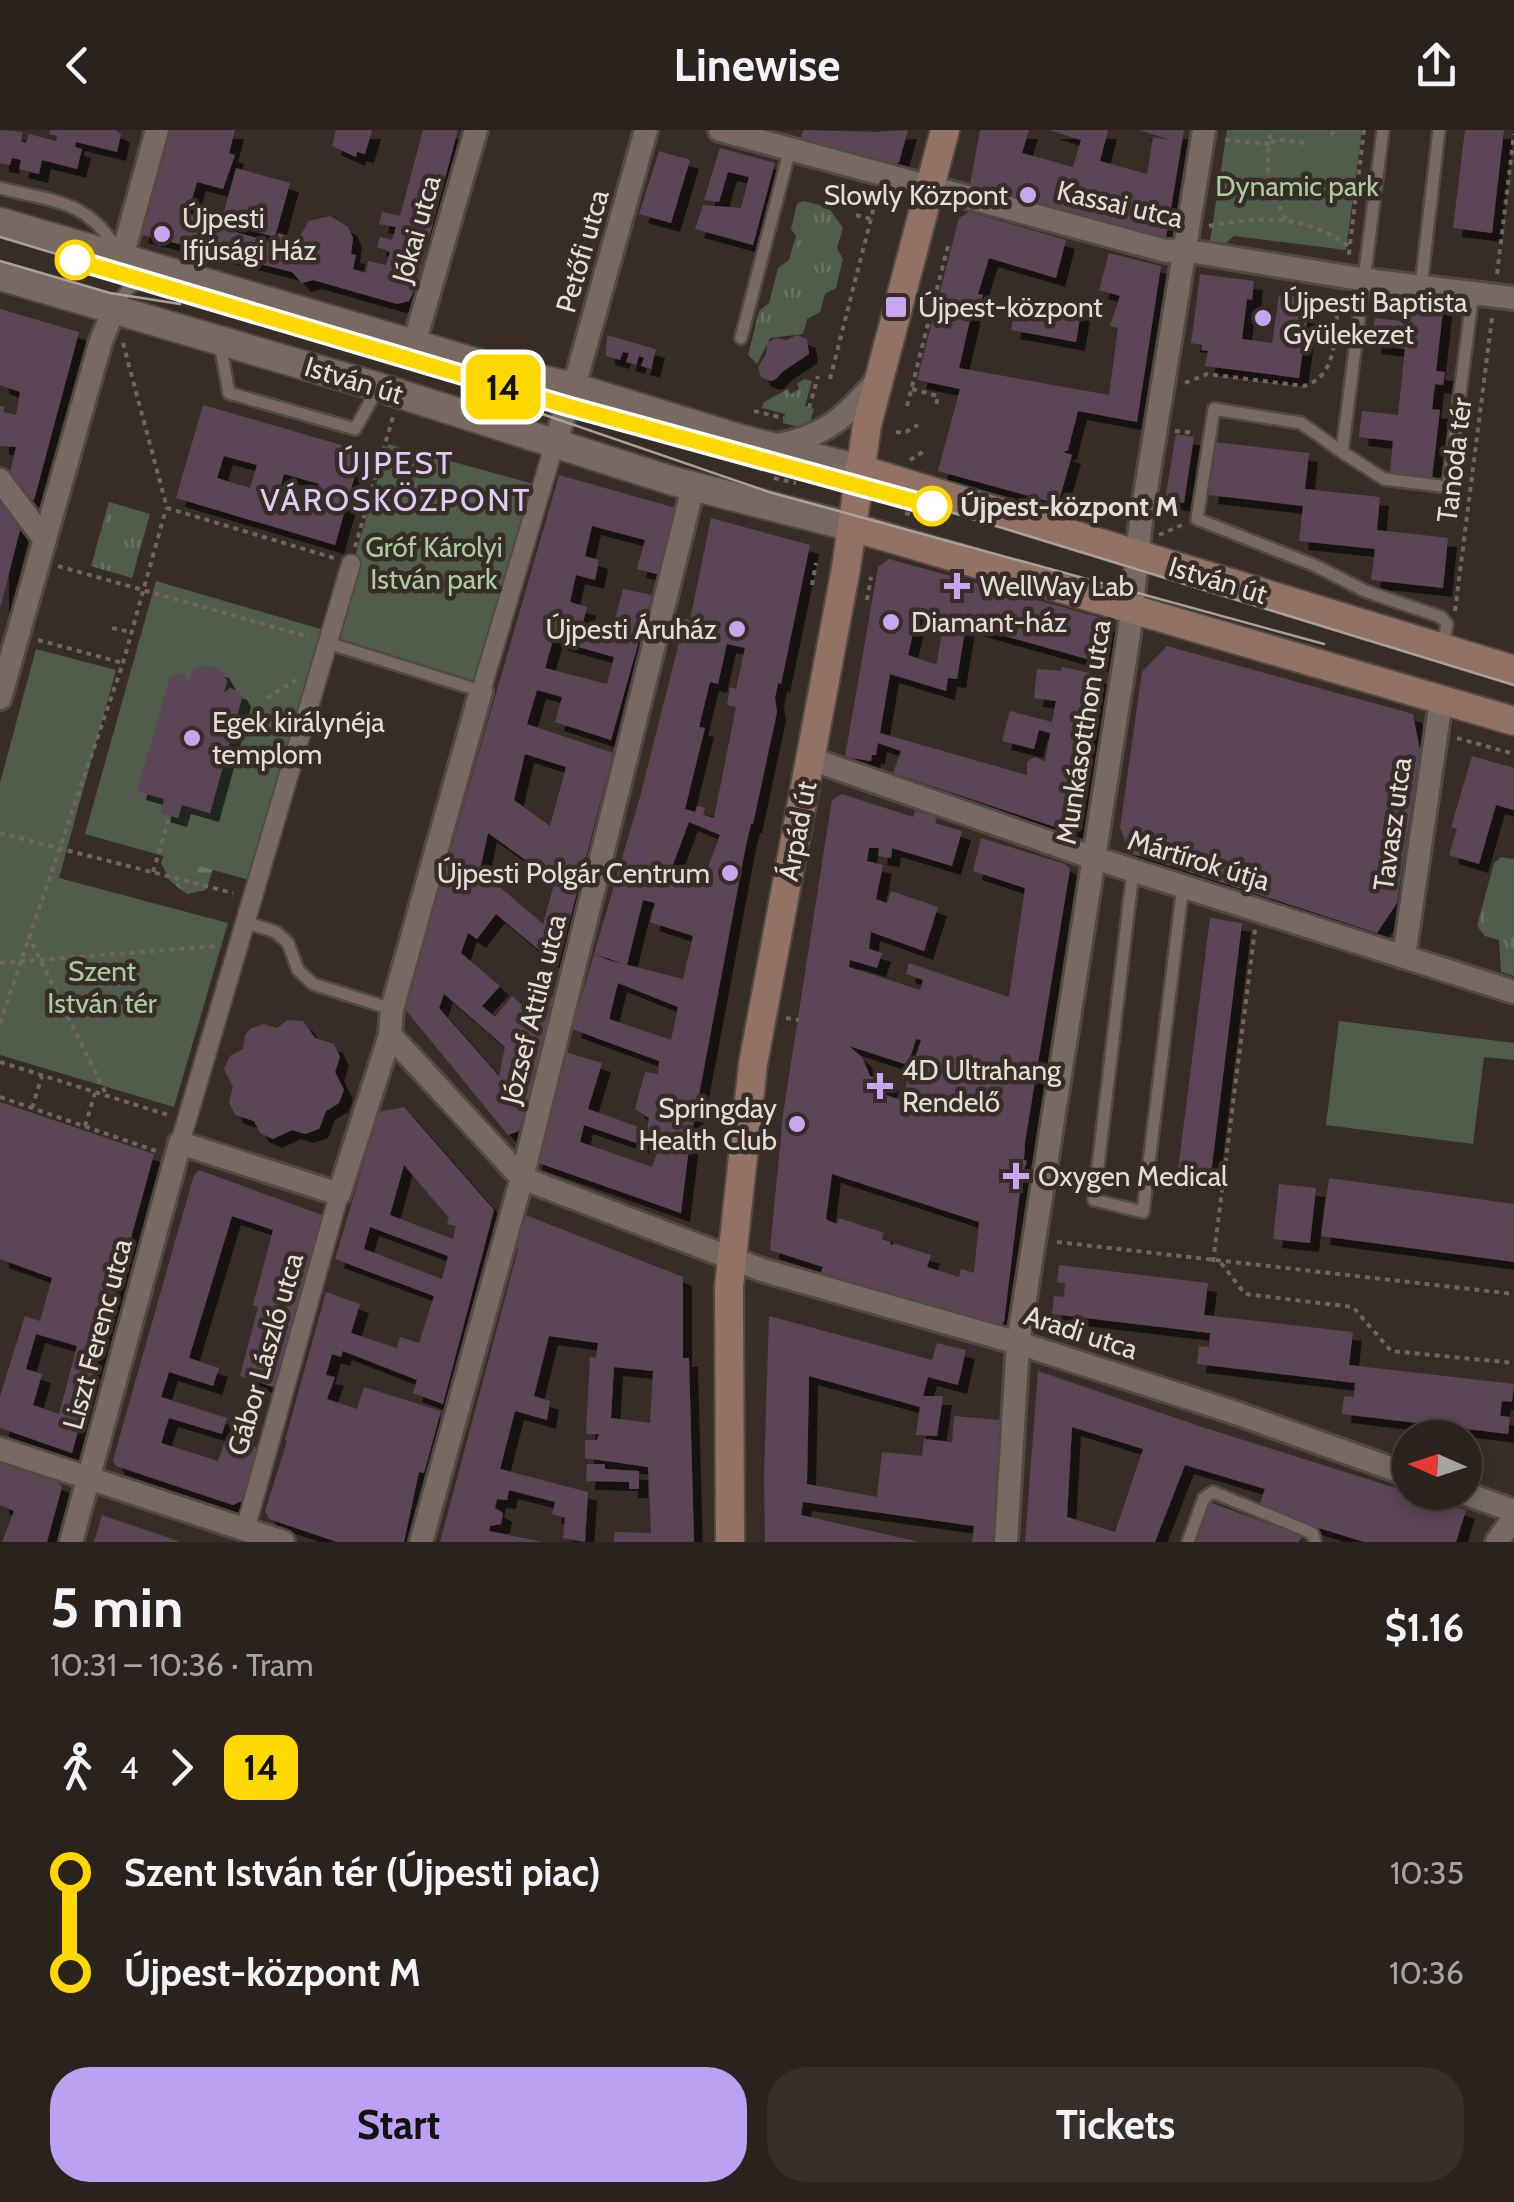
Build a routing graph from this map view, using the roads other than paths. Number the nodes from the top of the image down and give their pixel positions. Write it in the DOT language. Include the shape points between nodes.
graph roads {
  1 [pos="156,130"];
  2 [pos="476,130"];
  3 [pos="646,130"];
  4 [pos="720,130"];
  5 [pos="946,130"];
  6 [pos="1384,130"];
  7 [pos="1439,130"];
  8 [pos="1213,135"];
  9 [pos="792,139"];
  10 [pos="930,186"];
  11 [pos="0,188"];
  12 [pos="0,222"];
  13 [pos="1182,250"];
  14 [pos="122,256"];
  15 [pos="166,272"];
  16 [pos="0,276"];
  17 [pos="1356,278"];
  18 [pos="1421,286"];
  19 [pos="1494,295"];
  20 [pos="114,309"];
  21 [pos="742,338"];
  22 [pos="220,340"];
  23 [pos="414,344"];
  24 [pos="879,378"];
  25 [pos="574,387"];
  26 [pos="389,390"];
  27 [pos="554,446"];
  28 [pos="768,446"];
  29 [pos="1342,452"];
  30 [pos="859,470"];
  31 [pos="0,480"];
  32 [pos="692,487"];
  33 [pos="852,528"];
  34 [pos="42,550"];
  35 [pos="1137,555"];
  36 [pos="350,564"];
  37 [pos="1132,609"];
  38 [pos="328,642"];
  39 [pos="1442,650"];
  40 [pos="1514,670"];
  41 [pos="481,691"];
  42 [pos="0,698"];
  43 [pos="1441,700"];
  44 [pos="1514,721"];
  45 [pos="811,759"];
  46 [pos="1094,858"];
  47 [pos="1133,871"];
  48 [pos="1183,885"];
  49 [pos="245,922"];
  50 [pos="1404,957"];
  51 [pos="1514,992"];
  52 [pos="392,1010"];
  53 [pos="390,1036"];
  54 [pos="181,1140"];
  55 [pos="522,1178"];
  56 [pos="339,1194"];
  57 [pos="730,1257"];
  58 [pos="1018,1343"];
  59 [pos="0,1449"];
  60 [pos="1392,1468"];
  61 [pos="88,1480"];
  62 [pos="1482,1501"];
  63 [pos="1514,1514"];
  64 [pos="244,1530"];
  65 [pos="71,1542"];
  66 [pos="283,1542"];
  67 [pos="421,1542"];
  68 [pos="730,1542"];
  69 [pos="1006,1542"];
  70 [pos="1188,1542"];
  71 [pos="1315,1542"];
  72 [pos="1498,1542"];
  1 -- 14 [label="street"];
  2 -- 23 [label="street, Jókai utca"];
  3 -- 25 [label="street, Petőfi utca"];
  4 -- 9 [label="street, Kassai utca"];
  5 -- 10 [label="main road, Árpád út"];
  6 -- 17 [label="lane"];
  7 -- 18 [label="lane"];
  8 -- 13 [label="street, Munkásotthon utca"];
  9 -- 10 [label="street, Kassai utca"];
  9 -- 21 [label="lane"];
  10 -- 13 [label="street, Kassai utca" via="1166,252"];
  10 -- 24 [label="main road, Árpád út"];
  11 -- 14 [label="lane" via="82,209"];
  12 -- 14 [label="street, István út"];
  13 -- 17 [label="street, Kassai utca"];
  13 -- 35 [label="street, Munkásotthon utca"];
  14 -- 15 [label="street, István út"];
  15 -- 20 [label="lane" via="149,272"];
  15 -- 23 [label="street, István út"];
  16 -- 20 [label="street, István út"];
  17 -- 18 [label="street, Kassai utca"];
  17 -- 29 [label="lane"];
  18 -- 19 [label="street, Kassai utca"];
  19 -- 29 [label="lane" via="1448,487 1384,479"];
  20 -- 22 [label="street, István út"];
  20 -- 34 [label="street"];
  22 -- 26 [label="street, István út"];
  22 -- 26 [label="lane" via="228,392 355,429"];
  23 -- 25 [label="street, István út"];
  24 -- 28 [label="street" via="831,426"];
  24 -- 30 [label="main road, Árpád út"];
  25 -- 27 [label="street, Petőfi utca"];
  25 -- 28 [label="street, István út"];
  26 -- 27 [label="street, István út"];
  27 -- 32 [label="street, István út"];
  27 -- 41 [label="street"];
  28 -- 30 [label="street, István út"];
  29 -- 39 [label="lane" via="1302,423 1214,409 1197,519 1441,617 1447,624"];
  30 -- 33 [label="main road, Árpád út"];
  30 -- 35 [label="main road, István út"];
  31 -- 34 [label="street"];
  32 -- 33 [label="street, István út"];
  32 -- 55 [label="street, József Attila utca"];
  33 -- 37 [label="main road, István út"];
  33 -- 45 [label="main road, Árpád út"];
  34 -- 42 [label="street"];
  35 -- 37 [label="street, Munkásotthon utca"];
  35 -- 39 [label="main road, István út"];
  36 -- 38 [label="street"];
  37 -- 43 [label="main road, István út"];
  37 -- 46 [label="street, Munkásotthon utca"];
  38 -- 41 [label="lane"];
  38 -- 49 [label="street"];
  39 -- 40 [label="main road, István út"];
  41 -- 52 [label="street"];
  43 -- 44 [label="main road, István út"];
  43 -- 50 [label="street, Tavasz utca"];
  45 -- 46 [label="street, Mártírok útja"];
  45 -- 57 [label="main road, Árpád út" via="753,1064"];
  46 -- 47 [label="street, Mártírok útja"];
  46 -- 58 [label="street, Munkásotthon utca"];
  47 -- 48 [label="street, Mártírok útja"];
  47 -- 48 [label="lane" via="1094,1200 1143,1212"];
  48 -- 50 [label="street, Mártírok útja"];
  49 -- 52 [label="lane" via="276,932 313,984"];
  49 -- 54 [label="street"];
  50 -- 51 [label="street, Mártírok útja"];
  52 -- 53 [label="street"];
  53 -- 55 [label="street"];
  53 -- 56 [label="street"];
  54 -- 56 [label="street"];
  54 -- 61 [label="street, Liszt Ferenc utca"];
  55 -- 57 [label="street, Aradi utca"];
  55 -- 67 [label="street, József Attila utca"];
  56 -- 64 [label="street, Gábor László utca"];
  57 -- 58 [label="street, Aradi utca"];
  57 -- 68 [label="main road, Árpád út"];
  58 -- 60 [label="street, Aradi utca"];
  58 -- 69 [label="street, Munkásotthon utca"];
  59 -- 61 [label="street"];
  61 -- 64 [label="street"];
  61 -- 65 [label="street, Liszt Ferenc utca"];
  62 -- 63 [label="street"];
  63 -- 72 [label="street"];
  64 -- 66 [label="street"];
  70 -- 71 [label="lane" via="1204,1498 1213,1492 1305,1530"];
}
